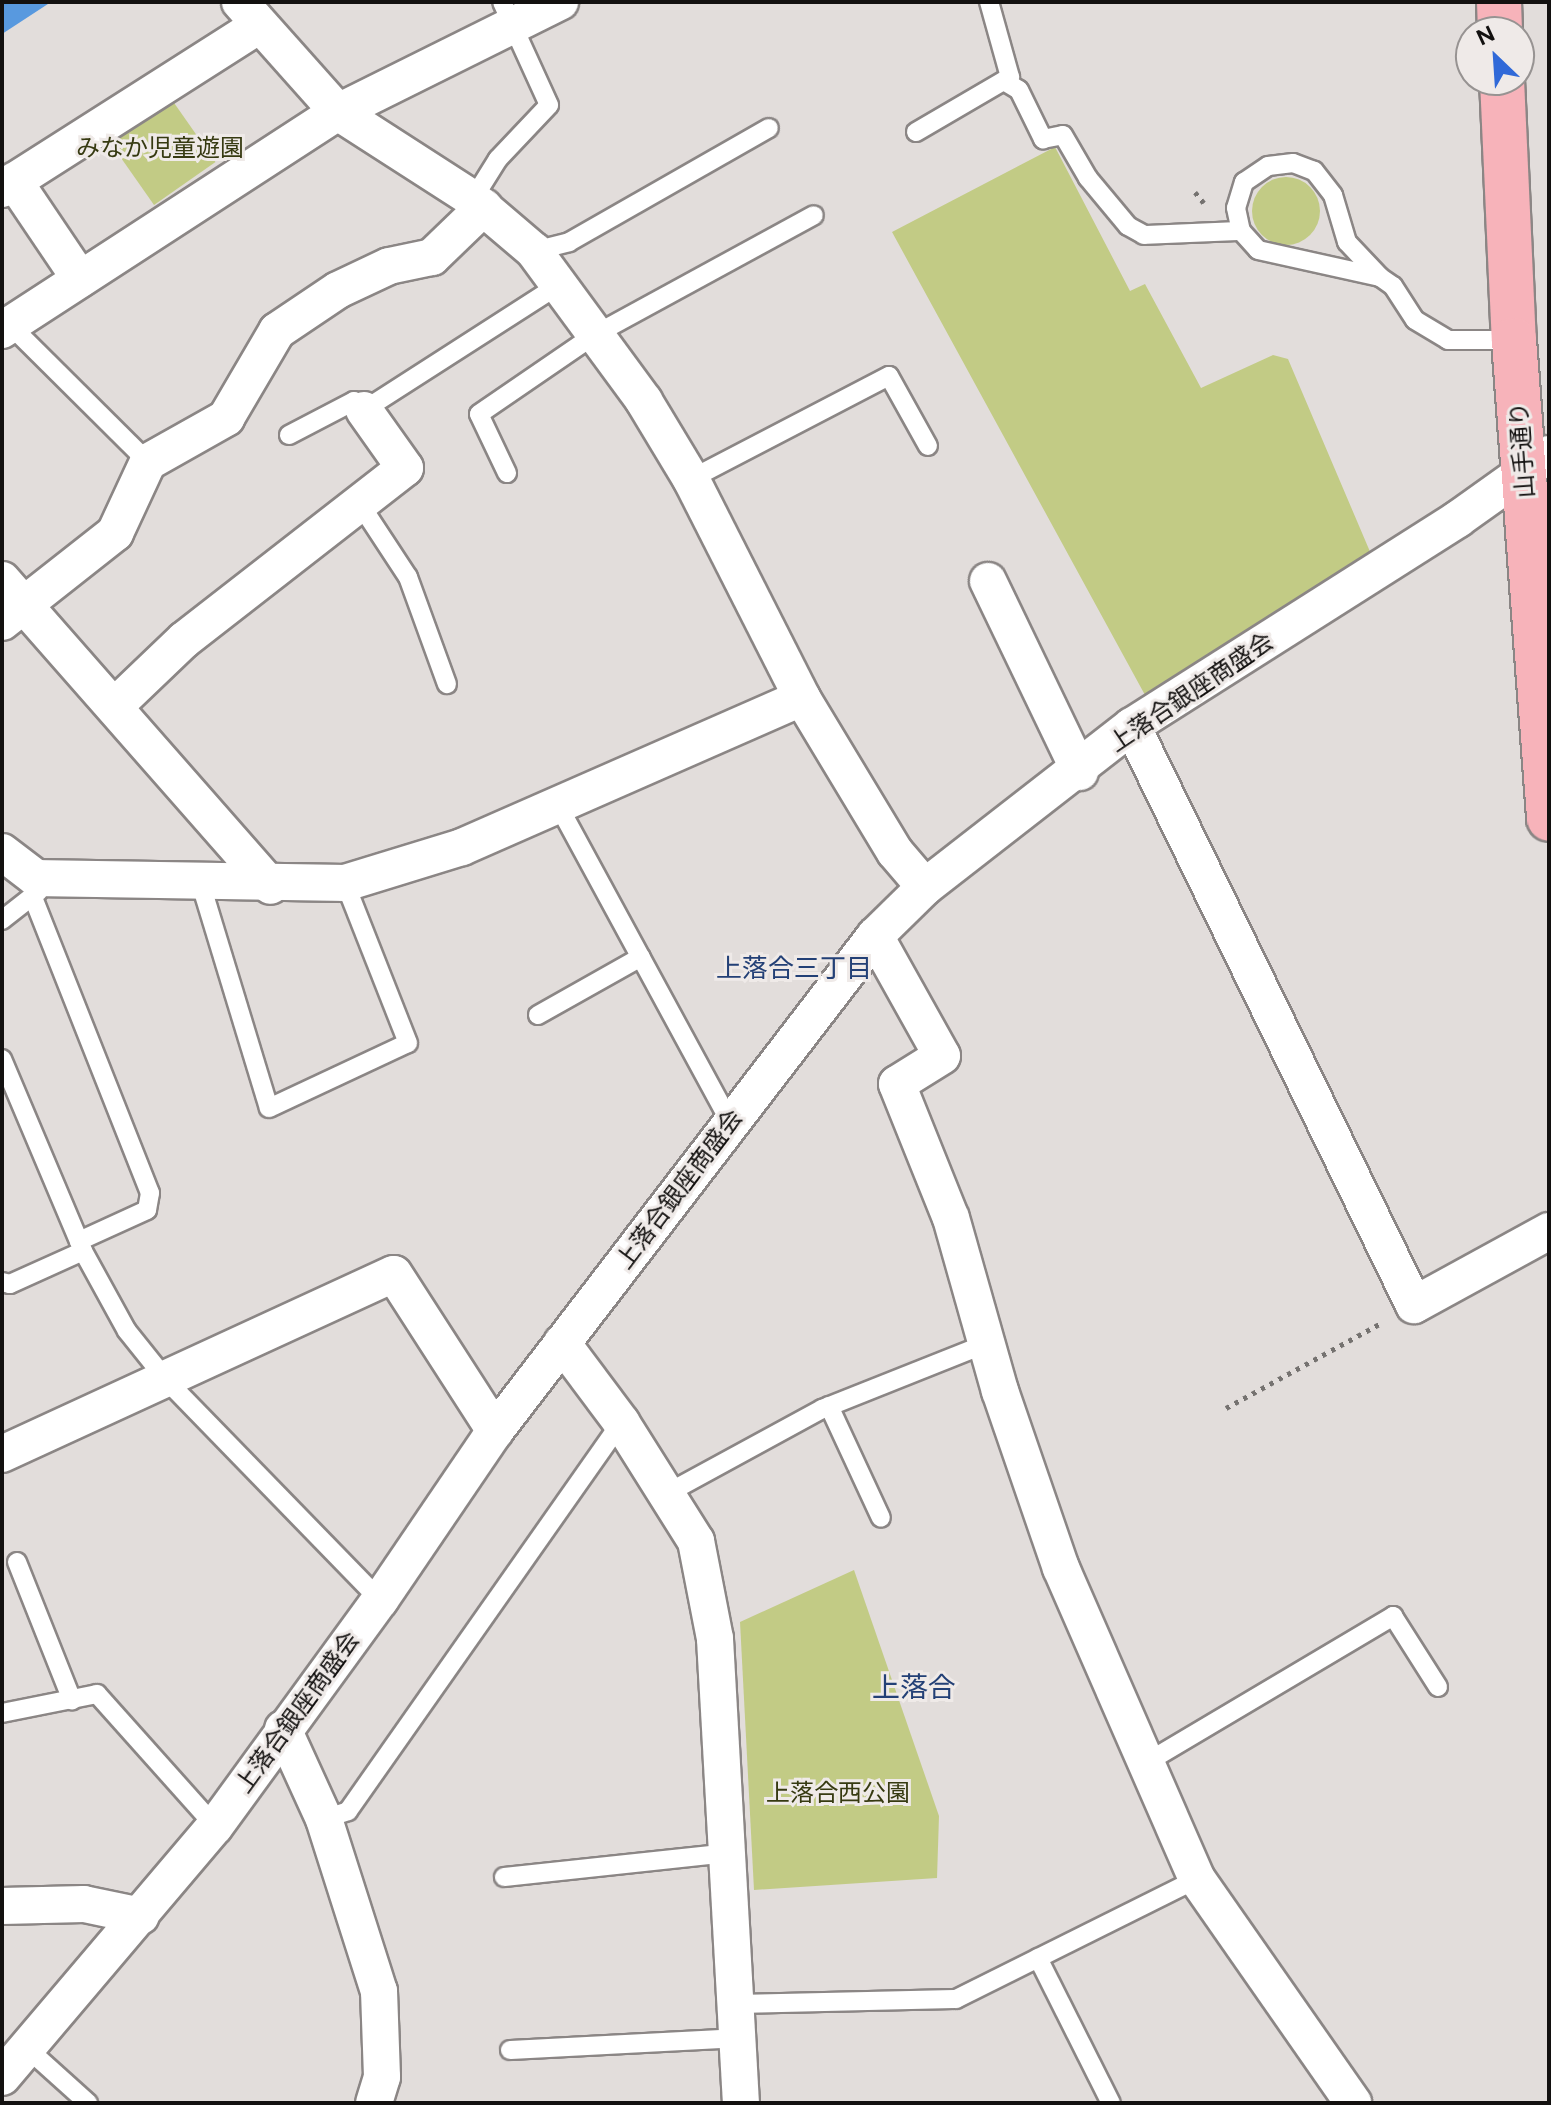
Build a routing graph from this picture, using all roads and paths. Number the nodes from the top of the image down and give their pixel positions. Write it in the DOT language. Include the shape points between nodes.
graph roads {
  1 [pos="560,2"];
  2 [pos="989,2"];
  3 [pos="250,13"];
  4 [pos="509,14"];
  5 [pos="1004,81"];
  6 [pos="1503,96"];
  7 [pos="338,112"];
  8 [pos="769,128"];
  9 [pos="916,132"];
  10 [pos="8,185"];
  11 [pos="479,203"];
  12 [pos="814,215"];
  13 [pos="1241,231"];
  14 [pos="534,251"];
  15 [pos="1380,277"];
  16 [pos="80,279"];
  17 [pos="559,285"];
  18 [pos="6,328"];
  19 [pos="596,334"];
  20 [pos="1514,340"];
  21 [pos="364,410"];
  22 [pos="289,435"];
  23 [pos="928,446"];
  24 [pos="148,462"];
  25 [pos="1536,464"];
  26 [pos="507,473"];
  27 [pos="691,479"];
  28 [pos="360,504"];
  29 [pos="988,581"];
  30 [pos="10,602"];
  31 [pos="447,684"];
  32 [pos="802,698"];
  33 [pos="116,705"];
  34 [pos="1132,726"];
  35 [pos="1080,772"];
  36 [pos="558,805"];
  37 [pos="1549,819"];
  38 [pos="2,852"];
  39 [pos="199,878"];
  40 [pos="345,883"];
  41 [pos="271,886"];
  42 [pos="925,887"];
  43 [pos="37,889"];
  44 [pos="2,920"];
  45 [pos="875,936"];
  46 [pos="641,957"];
  47 [pos="538,1015"];
  48 [pos="2,1059"];
  49 [pos="730,1122"];
  50 [pos="1549,1231"];
  51 [pos="81,1246"];
  52 [pos="2,1282"];
  53 [pos="1414,1305"];
  54 [pos="562,1343"];
  55 [pos="988,1343"];
  56 [pos="167,1381"];
  57 [pos="829,1406"];
  58 [pos="1226,1408"];
  59 [pos="621,1422"];
  60 [pos="495,1431"];
  61 [pos="2,1454"];
  62 [pos="666,1494"];
  63 [pos="881,1518"];
  64 [pos="17,1562"];
  65 [pos="380,1600"];
  66 [pos="1438,1687"];
  67 [pos="72,1700"];
  68 [pos="2,1713"];
  69 [pos="283,1729"];
  70 [pos="1144,1764"];
  71 [pos="324,1819"];
  72 [pos="215,1826"];
  73 [pos="728,1853"];
  74 [pos="504,1877"];
  75 [pos="1197,1879"];
  76 [pos="2,1906"];
  77 [pos="141,1916"];
  78 [pos="1038,1958"];
  79 [pos="736,2021"];
  80 [pos="28,2049"];
  81 [pos="510,2050"];
  82 [pos="2,2077"];
  83 [pos="88,2103"];
  84 [pos="374,2103"];
  85 [pos="741,2103"];
  86 [pos="1111,2103"];
  87 [pos="1353,2103"];
  1 -- 4 [label="street"];
  2 -- 5 [label="lane" via="1010,77"];
  3 -- 7 [label="street"];
  3 -- 10 [label="street"];
  4 -- 7 [label="street"];
  4 -- 11 [label="lane" via="549,105 498,159"];
  5 -- 9 [label="lane"];
  5 -- 13 [label="lane" via="1019,90 1043,139 1063,135 1088,178 1128,226 1144,235"];
  6 -- 20 [label="main road, 山手通り"];
  7 -- 11 [label="street"];
  7 -- 16 [label="street"];
  8 -- 14 [label="lane" via="569,242"];
  10 -- 16 [label="street"];
  11 -- 14 [label="street"];
  11 -- 24 [label="street" via="432,257 389,266 338,290 277,331 226,418"];
  12 -- 19 [label="lane"];
  13 -- 15 [label="lane" via="1258,250 1276,257"];
  13 -- 15 [label="lane" via="1236,208 1244,182 1268,166 1293,163 1314,171 1333,195 1347,242"];
  14 -- 17 [label="street"];
  15 -- 20 [label="lane" via="1393,286 1415,320 1448,340"];
  16 -- 18 [label="street"];
  17 -- 19 [label="street"];
  17 -- 21 [label="lane"];
  18 -- 24 [label="lane"];
  19 -- 26 [label="lane" via="479,414"];
  19 -- 27 [label="street"];
  20 -- 25 [label="main road, 山手通り"];
  21 -- 22 [label="lane" via="354,401"];
  21 -- 28 [label="street" via="405,468"];
  23 -- 27 [label="lane" via="889,376"];
  24 -- 30 [label="street" via="115,533"];
  25 -- 34 [label="street, 上落合銀座商盛会"];
  25 -- 37 [label="main road, 山手通り"];
  27 -- 32 [label="street"];
  28 -- 31 [label="lane" via="408,577"];
  28 -- 33 [label="street" via="184,640"];
  29 -- 35 [label="street"];
  30 -- 33 [label="street"];
  32 -- 36 [label="street"];
  32 -- 42 [label="street" via="889,842"];
  33 -- 41 [label="street"];
  34 -- 35 [label="street, 上落合銀座商盛会"];
  34 -- 53 [label="street"];
  35 -- 42 [label="street, 上落合銀座商盛会"];
  36 -- 40 [label="street" via="462,847"];
  36 -- 46 [label="lane"];
  38 -- 43 [label="street"];
  39 -- 40 [label="lane" via="269,1108 408,1043"];
  39 -- 41 [label="street"];
  39 -- 43 [label="street"];
  40 -- 41 [label="street"];
  42 -- 45 [label="street, 上落合銀座商盛会"];
  43 -- 44 [label="lane"];
  43 -- 51 [label="lane" via="150,1193 147,1210"];
  45 -- 49 [label="street, 上落合銀座商盛会"];
  45 -- 55 [label="street" via="942,1056 897,1084 951,1218"];
  46 -- 47 [label="lane"];
  46 -- 49 [label="lane"];
  48 -- 51 [label="lane"];
  49 -- 54 [label="street, 上落合銀座商盛会"];
  50 -- 53 [label="street"];
  51 -- 52 [label="lane" via="10,1284"];
  51 -- 56 [label="lane" via="127,1331"];
  53 -- 58 [label="path"];
  54 -- 59 [label="street"];
  54 -- 60 [label="street, 上落合銀座商盛会"];
  55 -- 57 [label="lane"];
  55 -- 70 [label="street" via="1061,1568"];
  56 -- 60 [label="street" via="394,1274"];
  56 -- 61 [label="street"];
  56 -- 65 [label="lane"];
  57 -- 62 [label="lane"];
  57 -- 63 [label="lane"];
  59 -- 62 [label="street"];
  59 -- 71 [label="lane" via="348,1811"];
  60 -- 65 [label="street, 上落合銀座商盛会"];
  62 -- 73 [label="street" via="696,1541 709,1601"];
  64 -- 67 [label="lane"];
  65 -- 69 [label="street, 上落合銀座商盛会"];
  66 -- 70 [label="lane" via="1393,1616"];
  67 -- 68 [label="lane"];
  67 -- 72 [label="lane" via="97,1694"];
  69 -- 71 [label="street"];
  69 -- 72 [label="street, 上落合銀座商盛会"];
  70 -- 75 [label="street"];
  71 -- 84 [label="street" via="379,1991 382,2077"];
  72 -- 77 [label="street, 上落合銀座商盛会"];
  73 -- 74 [label="lane"];
  73 -- 79 [label="street"];
  75 -- 78 [label="lane"];
  75 -- 87 [label="street"];
  76 -- 77 [label="street" via="84,1904"];
  77 -- 80 [label="street, 上落合銀座商盛会"];
  78 -- 79 [label="lane" via="956,1999"];
  78 -- 86 [label="lane"];
  79 -- 81 [label="lane"];
  79 -- 85 [label="street"];
  80 -- 82 [label="street, 上落合銀座商盛会"];
  80 -- 83 [label="lane"];
}
